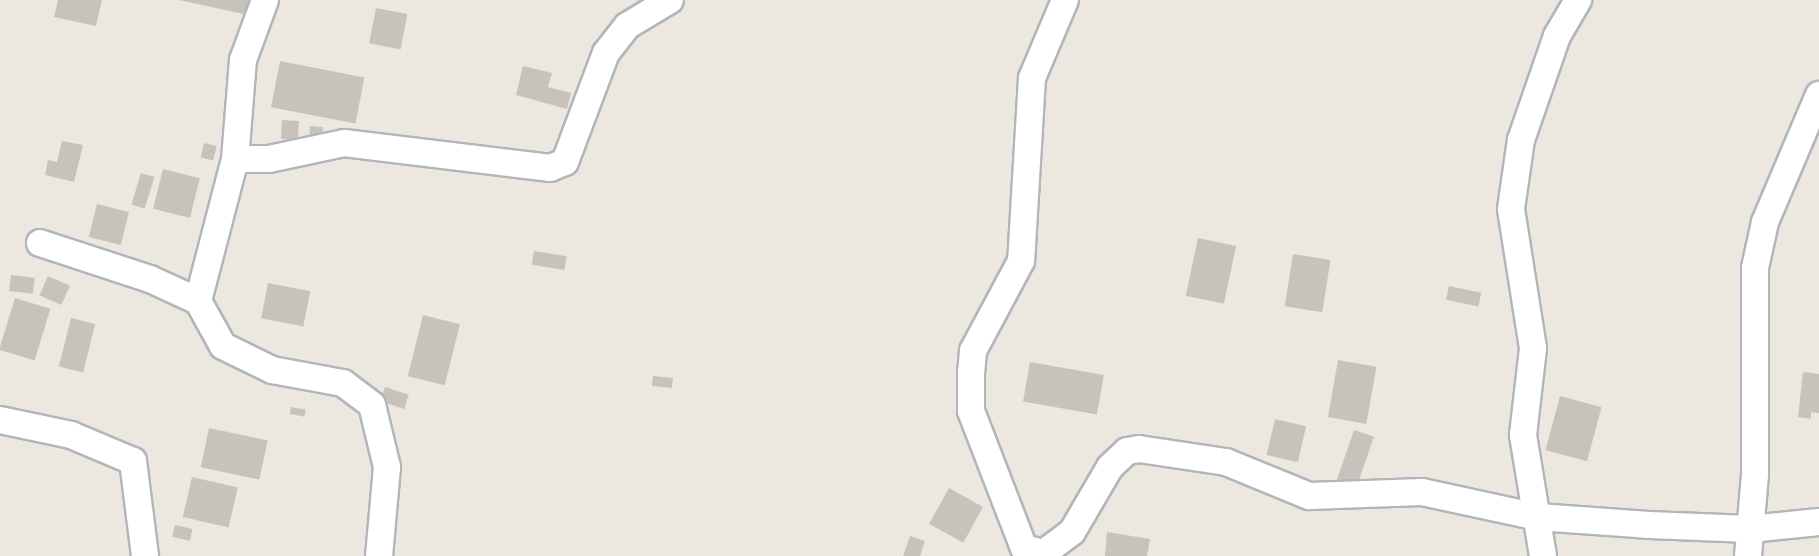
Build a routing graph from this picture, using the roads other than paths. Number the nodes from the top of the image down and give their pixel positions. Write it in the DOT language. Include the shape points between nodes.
graph roads {
  1 [pos="265,0"];
  2 [pos="670,0"];
  3 [pos="1065,0"];
  4 [pos="1578,0"];
  5 [pos="1819,95"];
  6 [pos="235,159"];
  7 [pos="40,243"];
  8 [pos="198,301"];
  9 [pos="0,420"];
  10 [pos="1538,518"];
  11 [pos="1819,522"];
  12 [pos="1750,529"];
  13 [pos="145,556"];
  14 [pos="379,556"];
  15 [pos="1542,556"];
  16 [pos="1748,556"];
  1 -- 6 [label="street" via="243,60"];
  2 -- 6 [label="street" via="627,26 606,53 565,162 550,168 344,143 269,159"];
  3 -- 10 [label="street" via="1032,78 1021,261 972,362 971,411 1024,549 1044,553 1072,532 1110,467 1127,451 1139,449 1226,462 1309,496 1422,492"];
  4 -- 10 [label="street" via="1557,36 1521,140 1511,209 1524,263 1533,348 1523,435"];
  5 -- 12 [label="street" via="1765,222 1755,268"];
  6 -- 8 [label="street"];
  7 -- 8 [label="street" via="150,279"];
  8 -- 14 [label="street" via="224,346 272,370 343,383 372,405 387,466"];
  9 -- 13 [label="street" via="71,435 133,461"];
  10 -- 12 [label="street"];
  10 -- 15 [label="street"];
  11 -- 12 [label="street"];
  12 -- 16 [label="street"];
}
